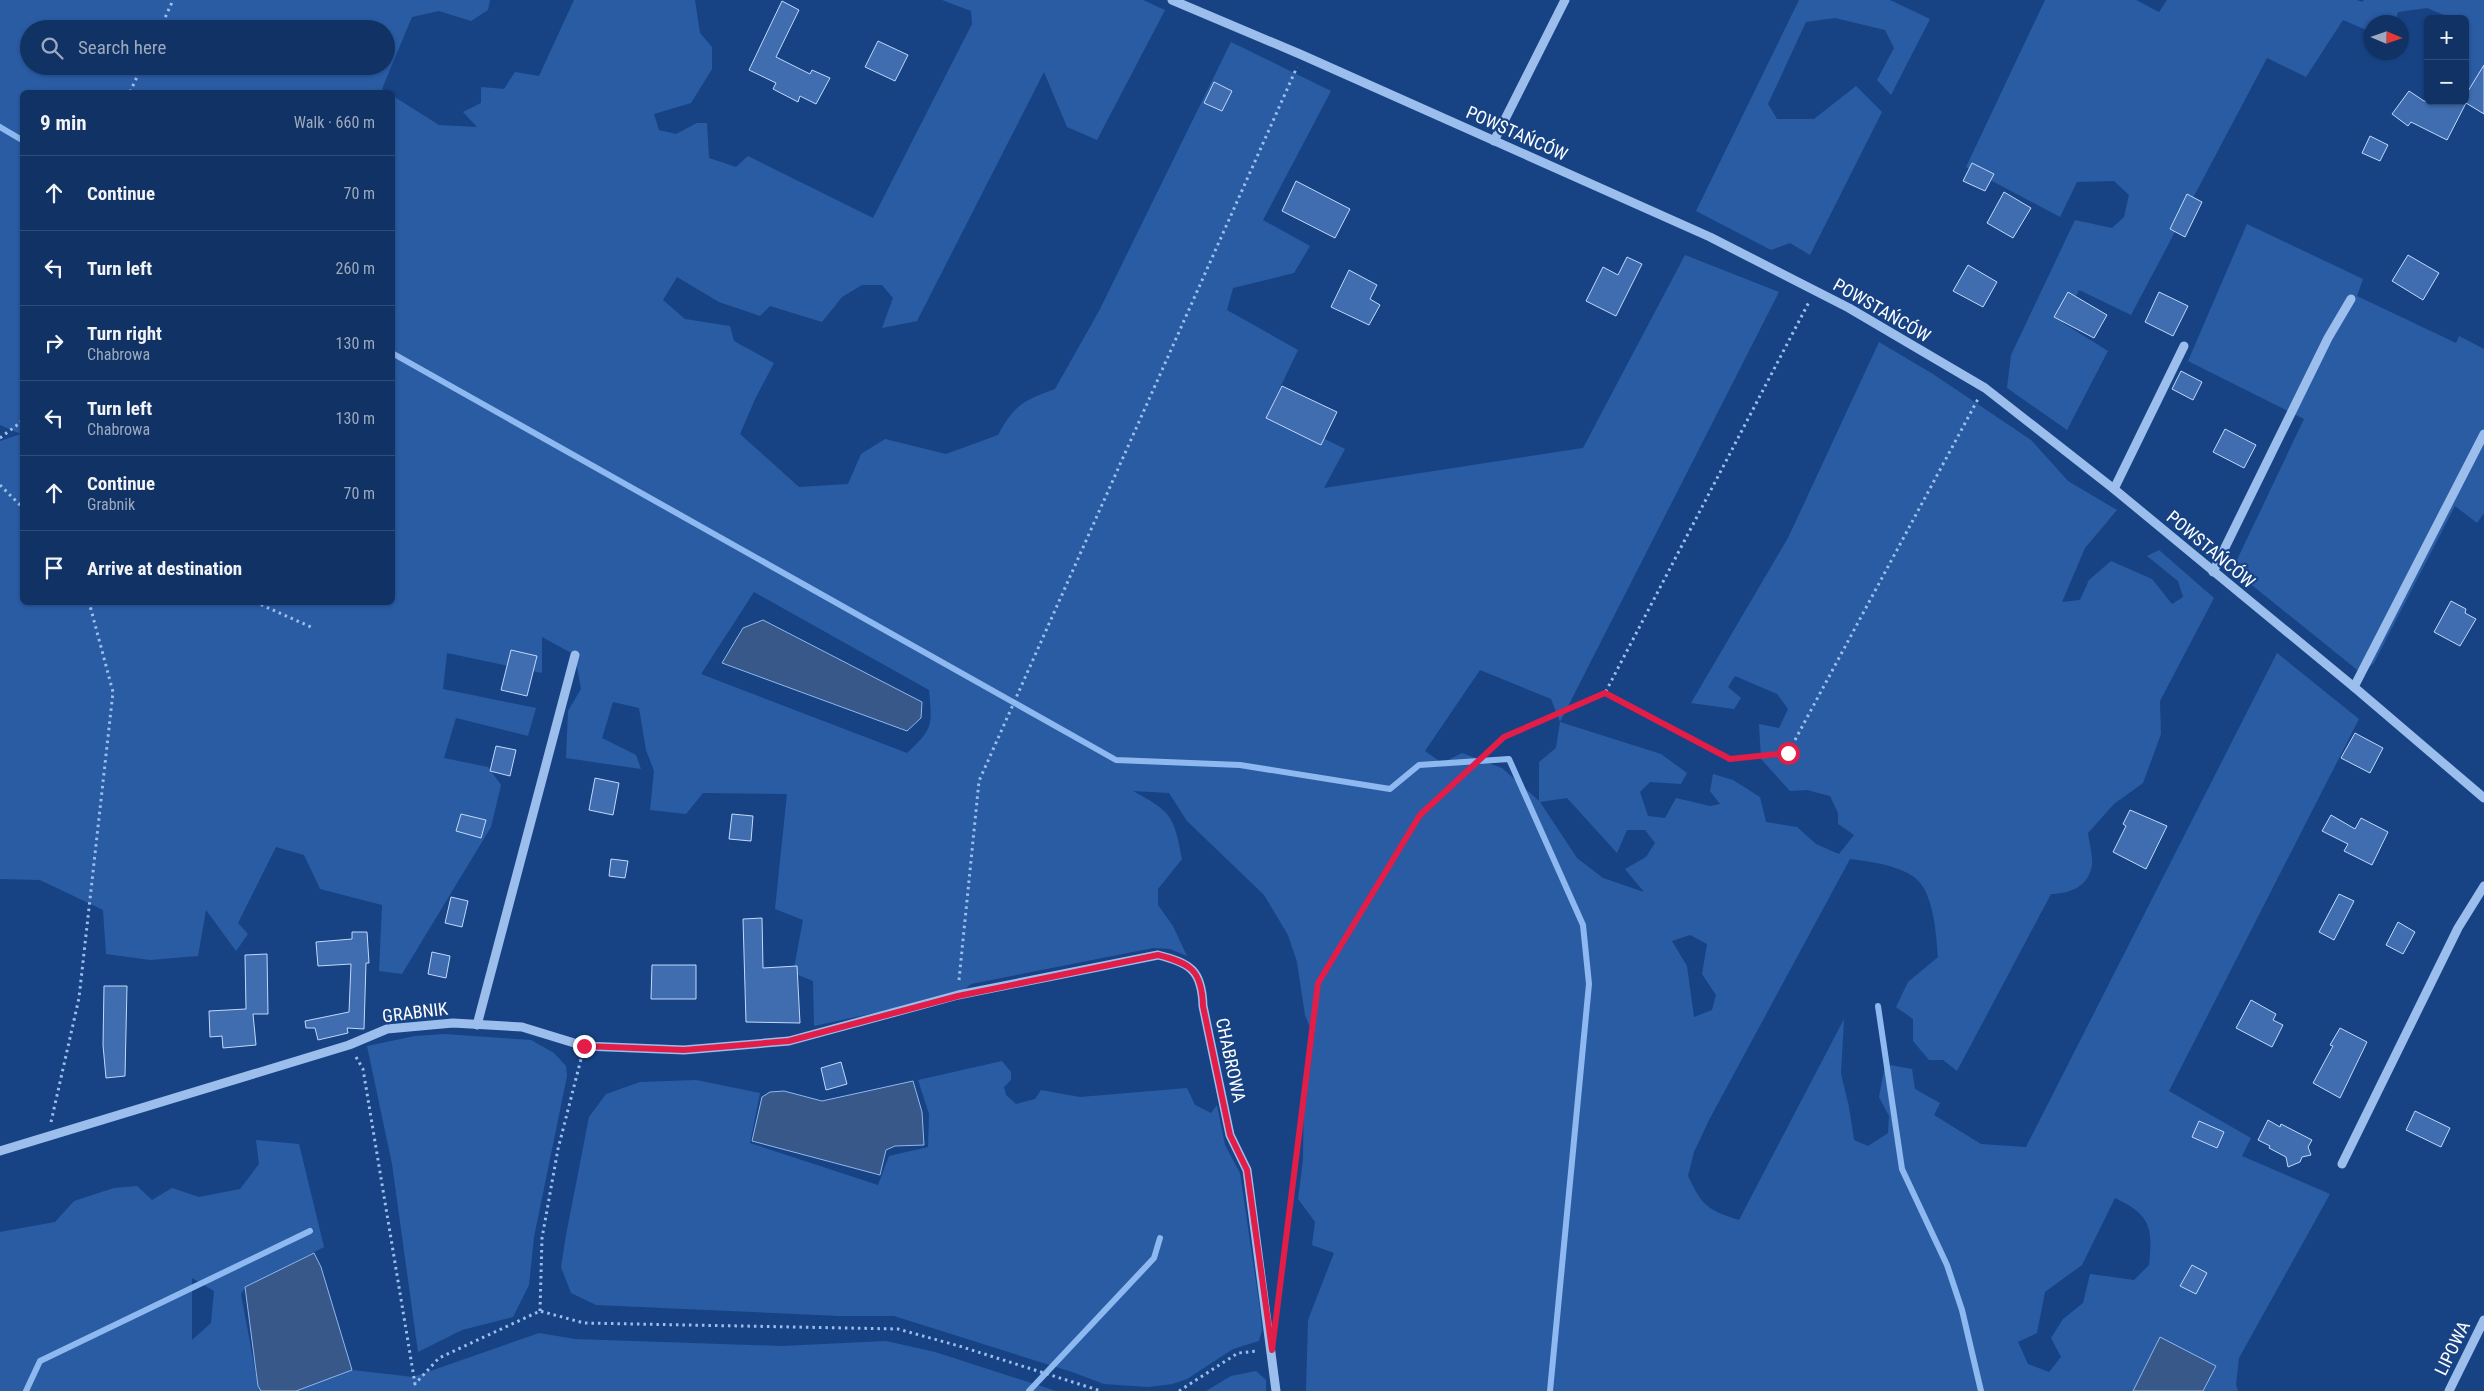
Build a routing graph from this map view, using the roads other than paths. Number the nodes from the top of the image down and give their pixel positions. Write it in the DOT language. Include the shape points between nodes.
graph roads {
  1 [pos="1172,0"];
  2 [pos="1565,0"];
  3 [pos="1494,141"];
  4 [pos="2351,299"];
  5 [pos="2184,346"];
  6 [pos="2484,434"];
  7 [pos="2114,489"];
  8 [pos="2213,572"];
  9 [pos="575,655"];
  10 [pos="2354,687"];
  11 [pos="2484,798"];
  12 [pos="2484,886"];
  13 [pos="477,1024"];
  14 [pos="789,1041"];
  15 [pos="0,1151"];
  16 [pos="2342,1164"];
  17 [pos="2484,1320"];
  18 [pos="1276,1391"];
  19 [pos="2449,1391"];
  1 -- 3 [label="street, POWSTAŃCÓW"];
  2 -- 3 [label="street"];
  3 -- 7 [label="street, POWSTAŃCÓW" via="1710,238 1849,308 1985,388"];
  4 -- 8 [label="street" via="2328,338"];
  5 -- 7 [label="street"];
  6 -- 10 [label="street"];
  7 -- 8 [label="street, POWSTAŃCÓW"];
  8 -- 10 [label="street, POWSTAŃCÓW"];
  9 -- 13 [label="street"];
  10 -- 11 [label="street, POWSTAŃCÓW"];
  12 -- 16 [label="street" via="2458,928"];
  13 -- 14 [label="street, GRABNIK" via="522,1027 584,1046 684,1050"];
  13 -- 15 [label="street, GRABNIK" via="386,1029 349,1045"];
  14 -- 18 [label="street, CHABROWA" via="958,996 1158,955 1180,960 1196,972 1202,990 1230,1135 1247,1170"];
  17 -- 19 [label="street, LIPOWA"];
}
